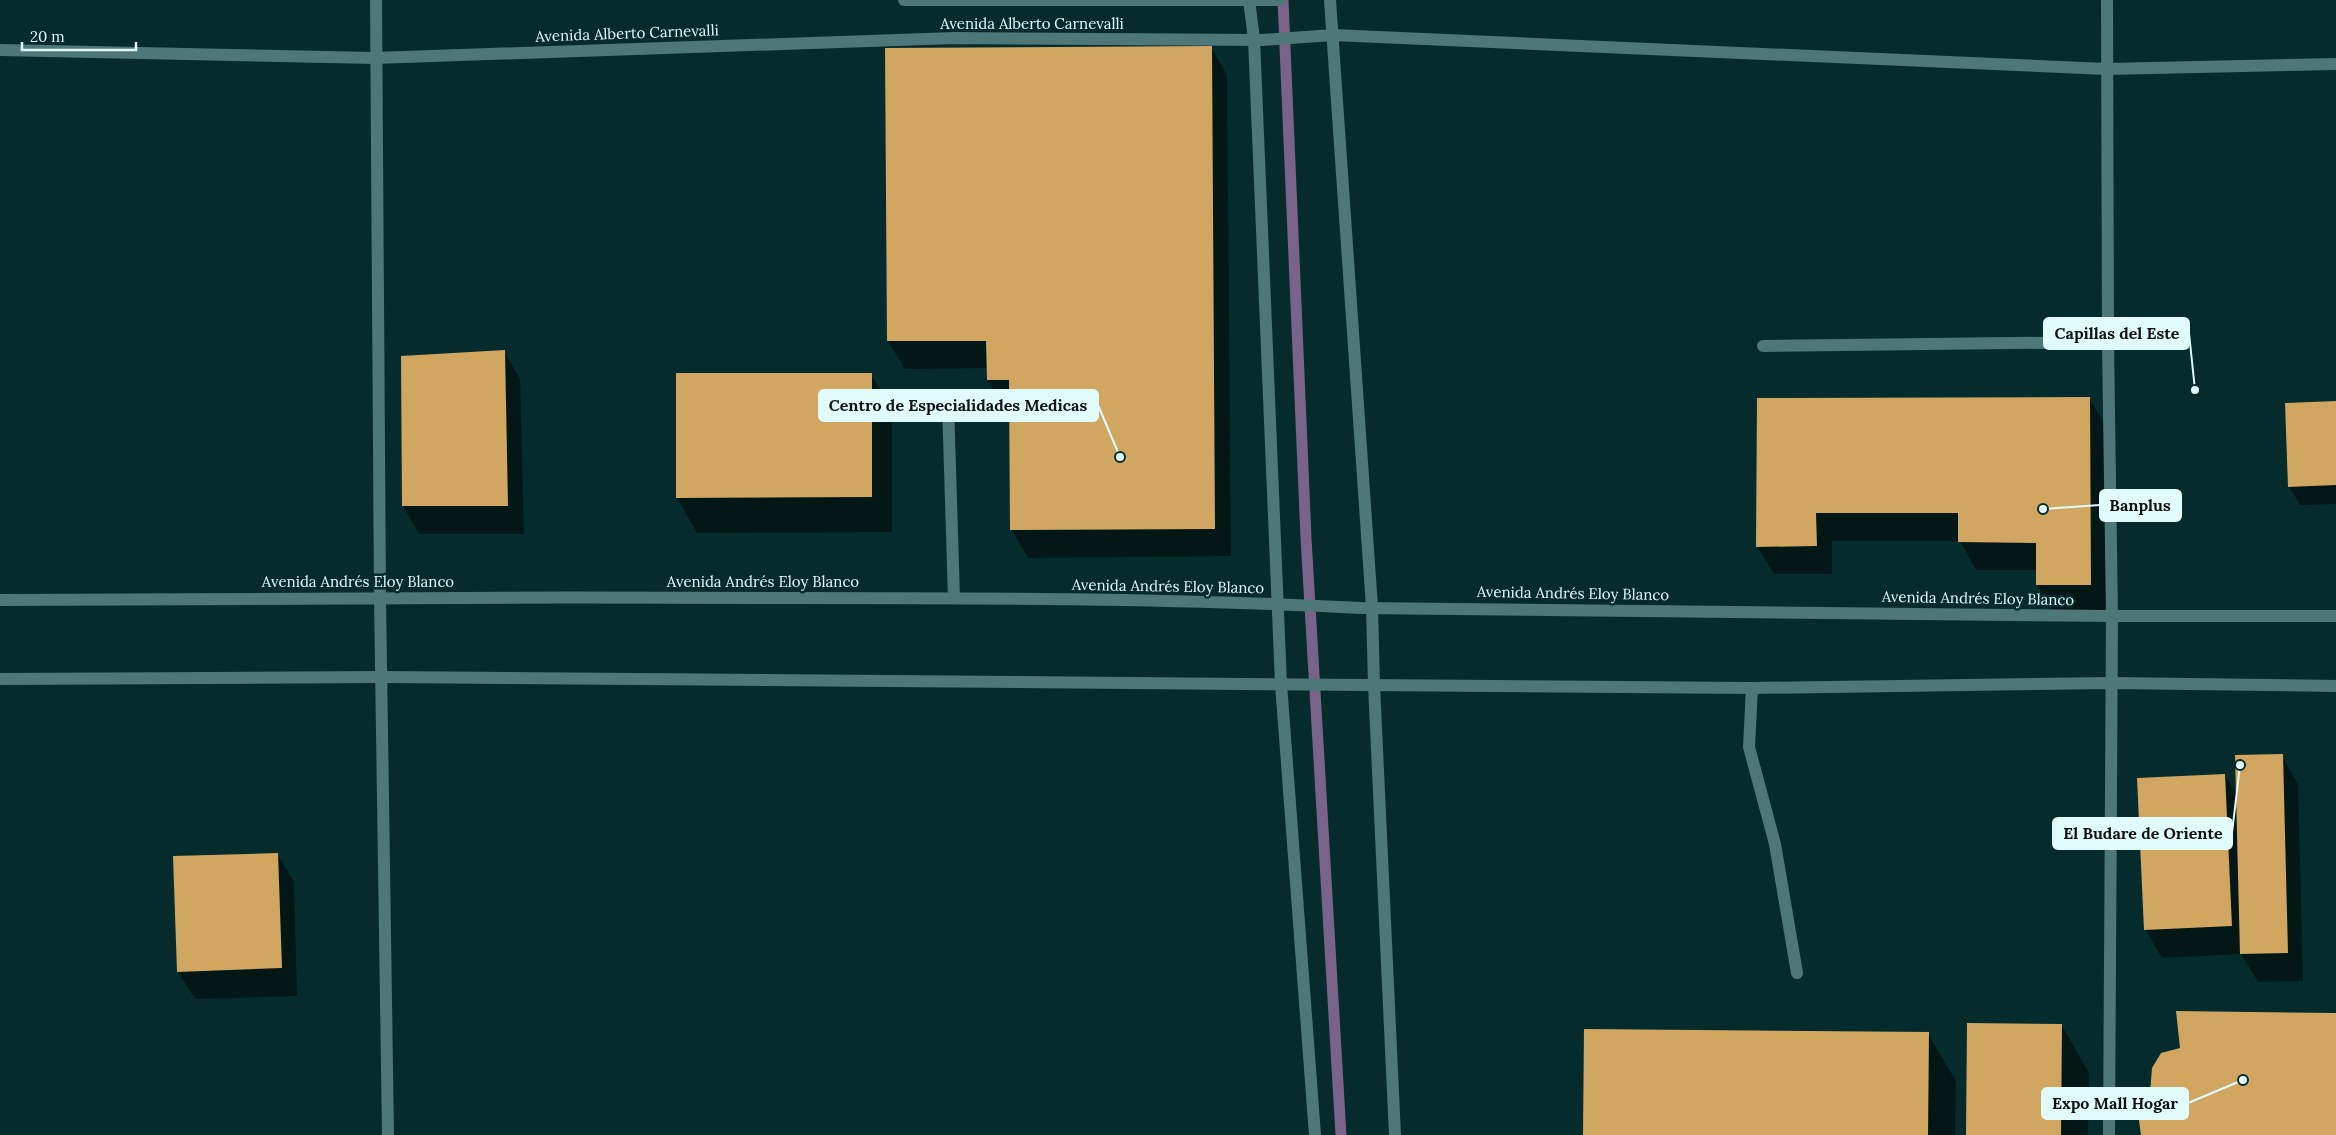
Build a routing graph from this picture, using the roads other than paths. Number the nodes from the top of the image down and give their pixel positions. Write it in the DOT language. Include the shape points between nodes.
graph roads {
  1 [pos="376,0"];
  2 [pos="904,0"];
  3 [pos="1253,0"];
  4 [pos="1280,0"];
  5 [pos="1330,0"];
  6 [pos="2107,0"];
  7 [pos="1330,35"];
  8 [pos="1258,39"];
  9 [pos="0,50"];
  10 [pos="375,58"];
  11 [pos="2336,64"];
  12 [pos="2106,68"];
  13 [pos="2108,342"];
  14 [pos="1763,346"];
  15 [pos="948,404"];
  16 [pos="380,597"];
  17 [pos="954,598"];
  18 [pos="0,600"];
  19 [pos="1283,604"];
  20 [pos="1367,607"];
  21 [pos="2112,616"];
  22 [pos="2336,616"];
  23 [pos="382,677"];
  24 [pos="0,679"];
  25 [pos="2112,683"];
  26 [pos="1286,684"];
  27 [pos="1369,685"];
  28 [pos="2336,686"];
  29 [pos="1752,688"];
  30 [pos="1797,973"];
  31 [pos="388,1135"];
  32 [pos="1315,1135"];
  33 [pos="1395,1135"];
  34 [pos="2109,1135"];
  1 -- 10 [label="street"];
  2 -- 3 [label="street, Avenida Alberto Carnevalli"];
  3 -- 4 [label="street, Avenida Alberto Carnevalli"];
  3 -- 8 [label="street"];
  5 -- 7 [label="street"];
  6 -- 12 [label="street"];
  7 -- 8 [label="street, Avenida Alberto Carnevalli"];
  7 -- 12 [label="street, Avenida Alberto Carnevalli"];
  7 -- 20 [label="street"];
  8 -- 10 [label="street, Avenida Alberto Carnevalli" via="954,38"];
  8 -- 19 [label="street"];
  9 -- 10 [label="street, Avenida Alberto Carnevalli"];
  10 -- 16 [label="street"];
  11 -- 12 [label="street, Avenida Alberto Carnevalli"];
  12 -- 13 [label="street"];
  13 -- 14 [label="street"];
  13 -- 21 [label="street"];
  15 -- 17 [label="street"];
  16 -- 17 [label="street, Avenida Andrés Eloy Blanco"];
  16 -- 18 [label="street, Avenida Andrés Eloy Blanco"];
  16 -- 23 [label="street"];
  17 -- 19 [label="street, Avenida Andrés Eloy Blanco"];
  19 -- 20 [label="street, Avenida Andrés Eloy Blanco"];
  19 -- 26 [label="street"];
  20 -- 21 [label="street, Avenida Andrés Eloy Blanco"];
  20 -- 27 [label="street"];
  21 -- 22 [label="street, Avenida Andrés Eloy Blanco"];
  21 -- 25 [label="street"];
  23 -- 24 [label="street"];
  23 -- 26 [label="street"];
  23 -- 31 [label="street"];
  25 -- 28 [label="street"];
  25 -- 29 [label="street"];
  25 -- 34 [label="street"];
  26 -- 27 [label="street"];
  26 -- 32 [label="street"];
  27 -- 29 [label="street"];
  27 -- 33 [label="street"];
  29 -- 30 [label="street" via="1750,747 1775,844"];
}
